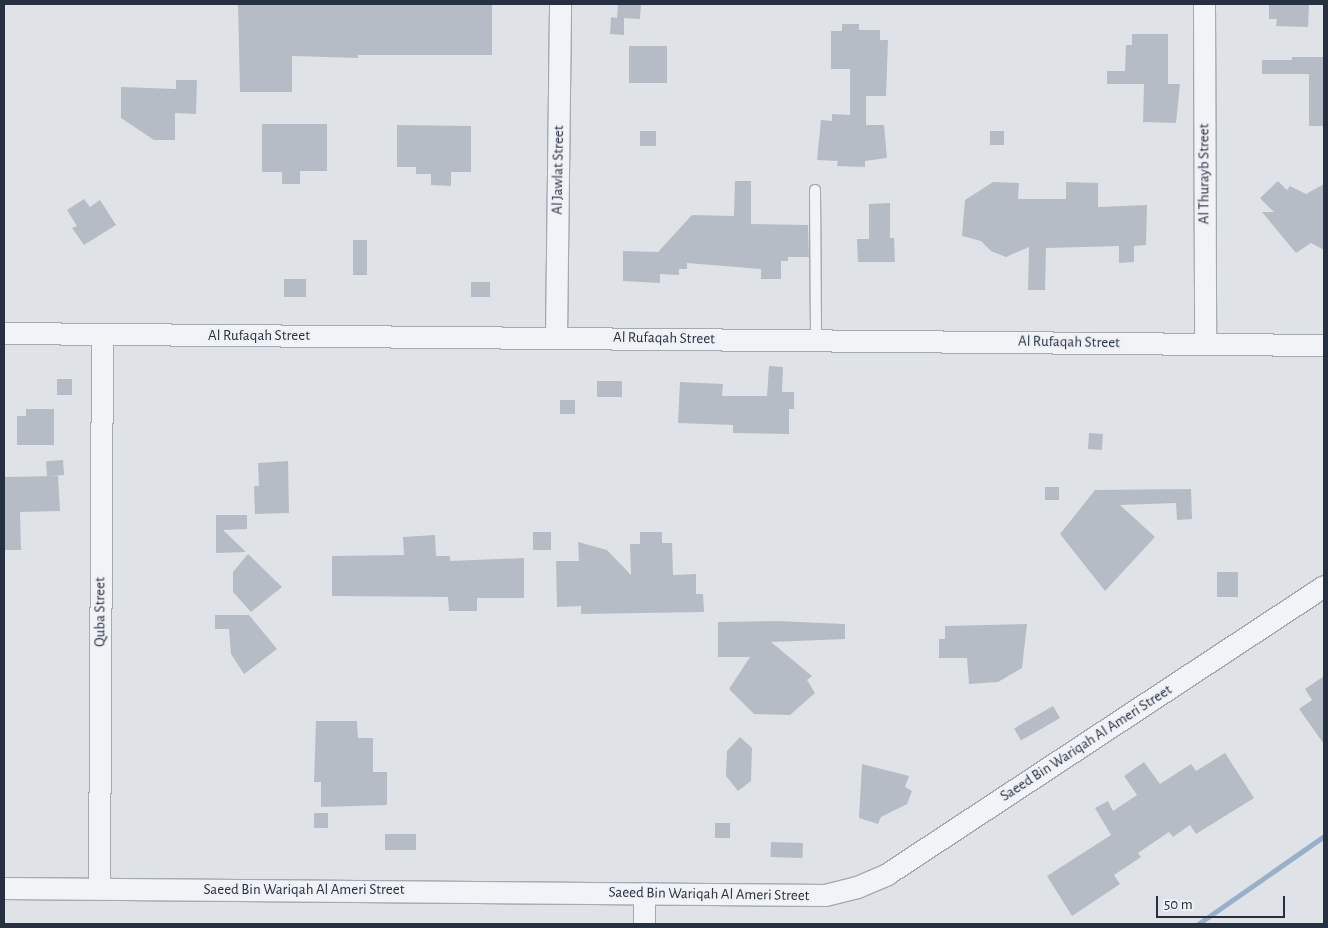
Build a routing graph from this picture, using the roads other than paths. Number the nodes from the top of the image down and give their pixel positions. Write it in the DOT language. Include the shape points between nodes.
graph roads {
  1 [pos="560,4"];
  2 [pos="1204,4"];
  3 [pos="815,190"];
  4 [pos="4,333"];
  5 [pos="102,335"];
  6 [pos="556,337"];
  7 [pos="816,339"];
  8 [pos="1204,343"];
  9 [pos="1324,345"];
  10 [pos="1324,586"];
  11 [pos="4,888"];
  12 [pos="99,888"];
  13 [pos="644,893"];
  14 [pos="644,924"];
  1 -- 6 [label="street, Al Jawlat Street"];
  2 -- 8 [label="street, Al Thurayb Street"];
  3 -- 7 [label="lane"];
  4 -- 5 [label="street, Al Rufaqah Street"];
  5 -- 6 [label="street, Al Rufaqah Street"];
  5 -- 12 [label="street, Quba Street"];
  6 -- 7 [label="street, Al Rufaqah Street"];
  7 -- 8 [label="street, Al Rufaqah Street"];
  8 -- 9 [label="street, Al Rufaqah Street"];
  10 -- 13 [label="street, Saeed Bin Wariqah Al Ameri Street" via="888,874 857,888 825,895"];
  11 -- 12 [label="street, Saeed Bin Wariqah Al Ameri Street"];
  12 -- 13 [label="street, Saeed Bin Wariqah Al Ameri Street"];
  13 -- 14 [label="street"];
}
